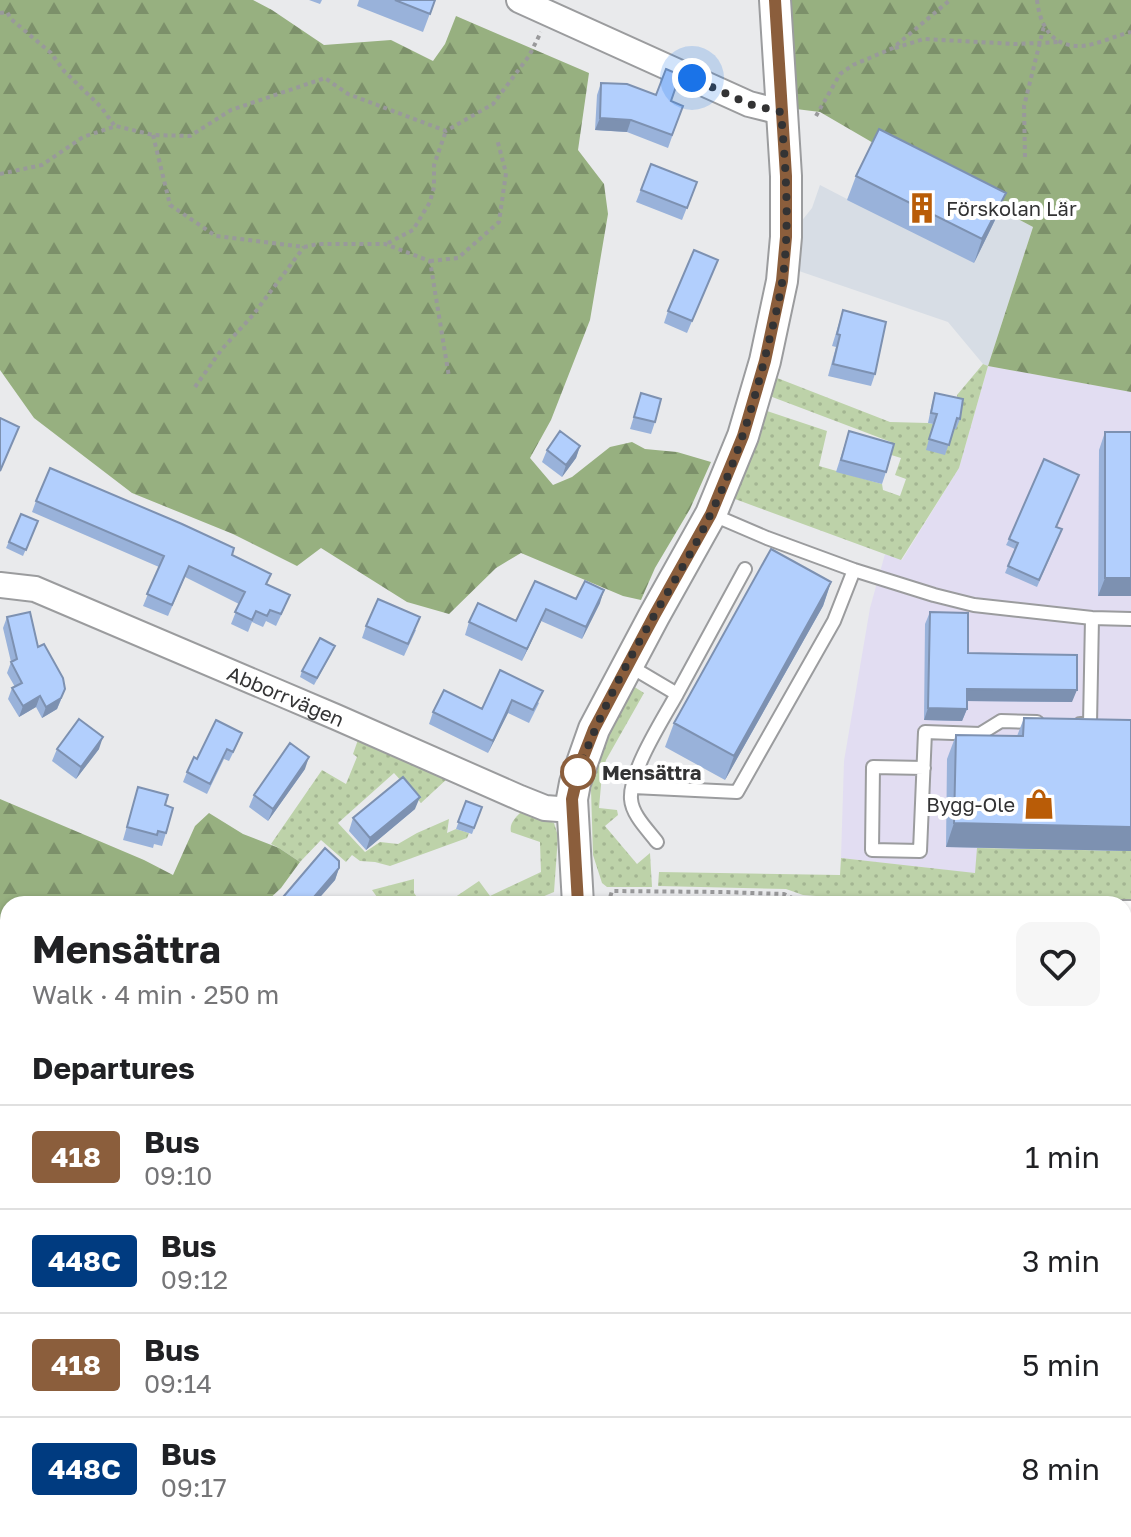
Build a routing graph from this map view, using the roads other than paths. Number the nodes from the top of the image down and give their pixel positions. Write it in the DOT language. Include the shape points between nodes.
graph roads {
  1 [pos="519,0"];
  2 [pos="775,0"];
  3 [pos="781,112"];
  4 [pos="711,514"];
  5 [pos="745,569"];
  6 [pos="854,570"];
  7 [pos="0,585"];
  8 [pos="1092,618"];
  9 [pos="1131,619"];
  10 [pos="628,665"];
  11 [pos="677,694"];
  12 [pos="1046,722"];
  13 [pos="1060,723"];
  14 [pos="924,768"];
  15 [pos="633,787"];
  16 [pos="572,810"];
  17 [pos="657,842"];
  18 [pos="577,896"];
  1 -- 3 [label="street" via="749,104"];
  2 -- 3 [label="street"];
  3 -- 4 [label="street" via="787,213 782,281 743,436"];
  4 -- 6 [label="lane"];
  4 -- 10 [label="street"];
  5 -- 11 [label="lane"];
  6 -- 8 [label="lane" via="974,605"];
  6 -- 15 [label="lane" via="834,621 737,792"];
  7 -- 16 [label="street, Abborrvägen" via="35,589 520,798 545,808"];
  8 -- 9 [label="lane"];
  8 -- 13 [label="lane" via="1090,724"];
  10 -- 11 [label="lane"];
  10 -- 16 [label="street" via="586,748"];
  11 -- 15 [label="lane" via="640,761"];
  12 -- 14 [label="lane" via="1001,721 980,734 925,732"];
  14 -- 14 [label="lane" via="873,767 872,850 920,851"];
  15 -- 17 [label="lane" via="638,819"];
  16 -- 18 [label="street"];
}
